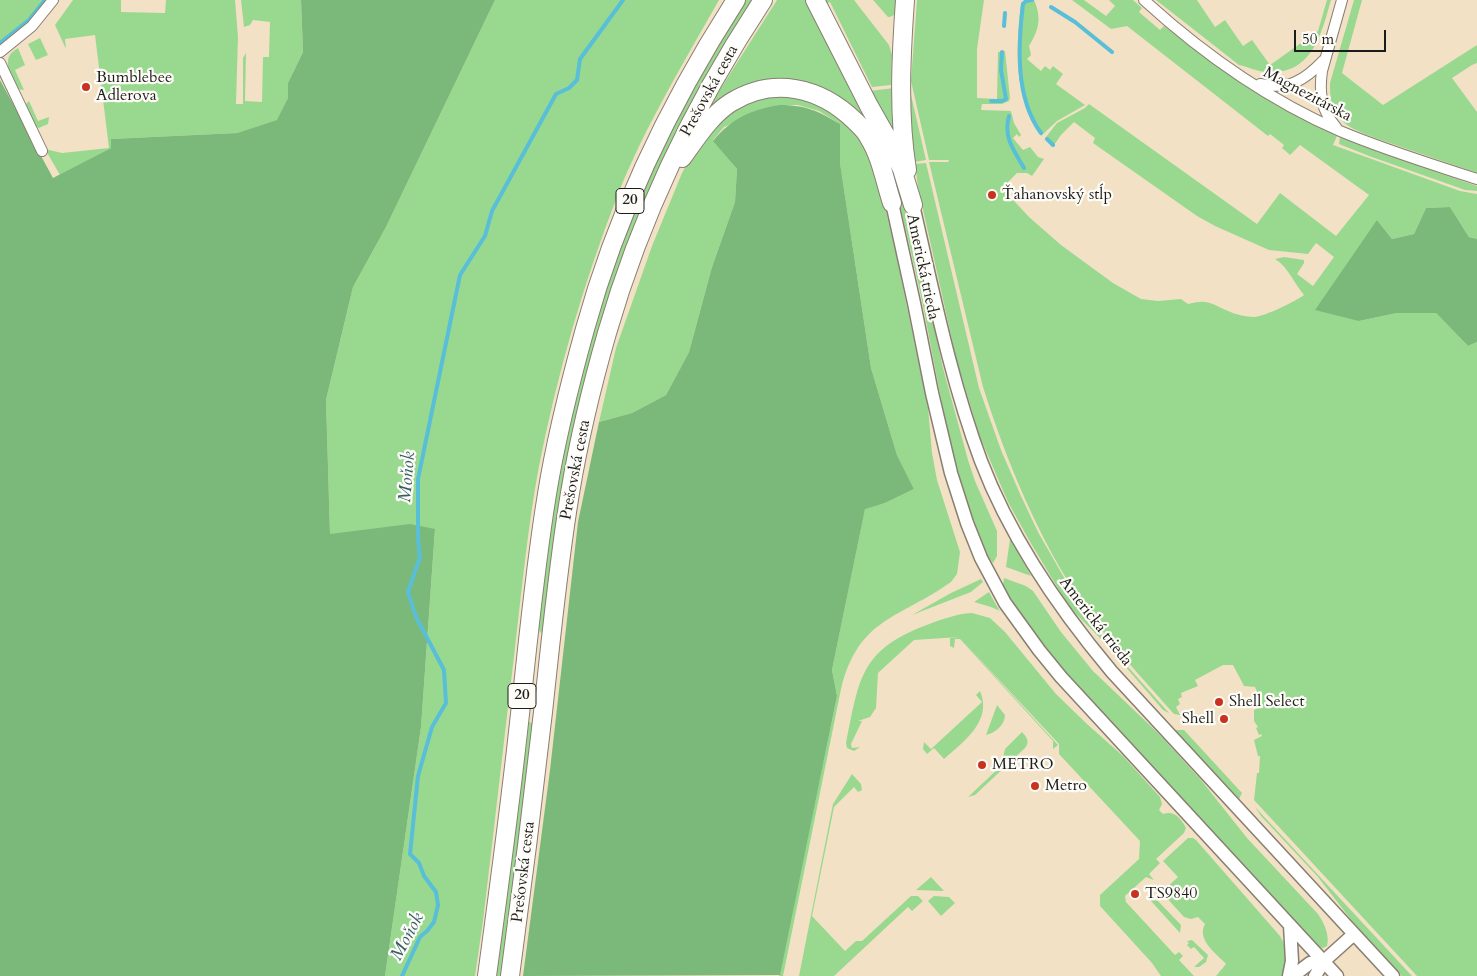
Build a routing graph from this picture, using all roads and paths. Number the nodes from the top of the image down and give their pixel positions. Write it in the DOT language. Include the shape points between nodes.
graph roads {
  1 [pos="53,0"];
  2 [pos="736,0"];
  3 [pos="763,0"];
  4 [pos="815,0"];
  5 [pos="905,0"];
  6 [pos="1144,0"];
  7 [pos="1342,0"];
  8 [pos="0,52"];
  9 [pos="1326,57"];
  10 [pos="0,63"];
  11 [pos="1252,83"];
  12 [pos="869,106"];
  13 [pos="1340,130"];
  14 [pos="42,151"];
  15 [pos="1477,180"];
  16 [pos="659,188"];
  17 [pos="892,203"];
  18 [pos="913,205"];
  19 [pos="1290,925"];
  20 [pos="1354,934"];
  21 [pos="1324,961"];
  22 [pos="487,976"];
  23 [pos="510,976"];
  24 [pos="1289,976"];
  25 [pos="1293,976"];
  26 [pos="1315,976"];
  27 [pos="1337,976"];
  28 [pos="1393,976"];
  1 -- 8 [label="street" via="32,26"];
  2 -- 22 [label="highway, Prešovská cesta / 20" via="676,103 643,171 613,242 585,327 548,491"];
  3 -- 16 [label="highway, Prešovská cesta / 20" via="699,106"];
  4 -- 12 [label="highway"];
  5 -- 18 [label="highway" via="902,114"];
  6 -- 11 [label="street, Magnezitárska"];
  7 -- 9 [label="street"];
  9 -- 11 [label="street" via="1314,70 1294,83 1283,86"];
  9 -- 13 [label="street" via="1320,83 1321,102 1330,120"];
  10 -- 14 [label="street"];
  11 -- 13 [label="street, Magnezitárska"];
  12 -- 17 [label="highway"];
  12 -- 18 [label="highway" via="902,169"];
  13 -- 15 [label="street, Magnezitárska"];
  16 -- 17 [label="highway" via="715,115 747,95 779,87 826,99 861,127 875,151"];
  16 -- 23 [label="highway, Prešovská cesta / 20" via="607,333 570,492"];
  17 -- 19 [label="street, Americká trieda" via="951,473 967,523 992,581 1020,626 1061,677"];
  18 -- 20 [label="street, Americká trieda" via="944,344 970,428 989,478 1036,567 1070,619 1112,672"];
  19 -- 21 [label="street, Americká trieda"];
  19 -- 24 [label="street" via="1292,961"];
  20 -- 21 [label="street"];
  20 -- 28 [label="street, Americká trieda"];
  21 -- 25 [label="street" via="1310,963"];
  21 -- 26 [label="street"];
  21 -- 27 [label="street, Americká trieda"];
}
